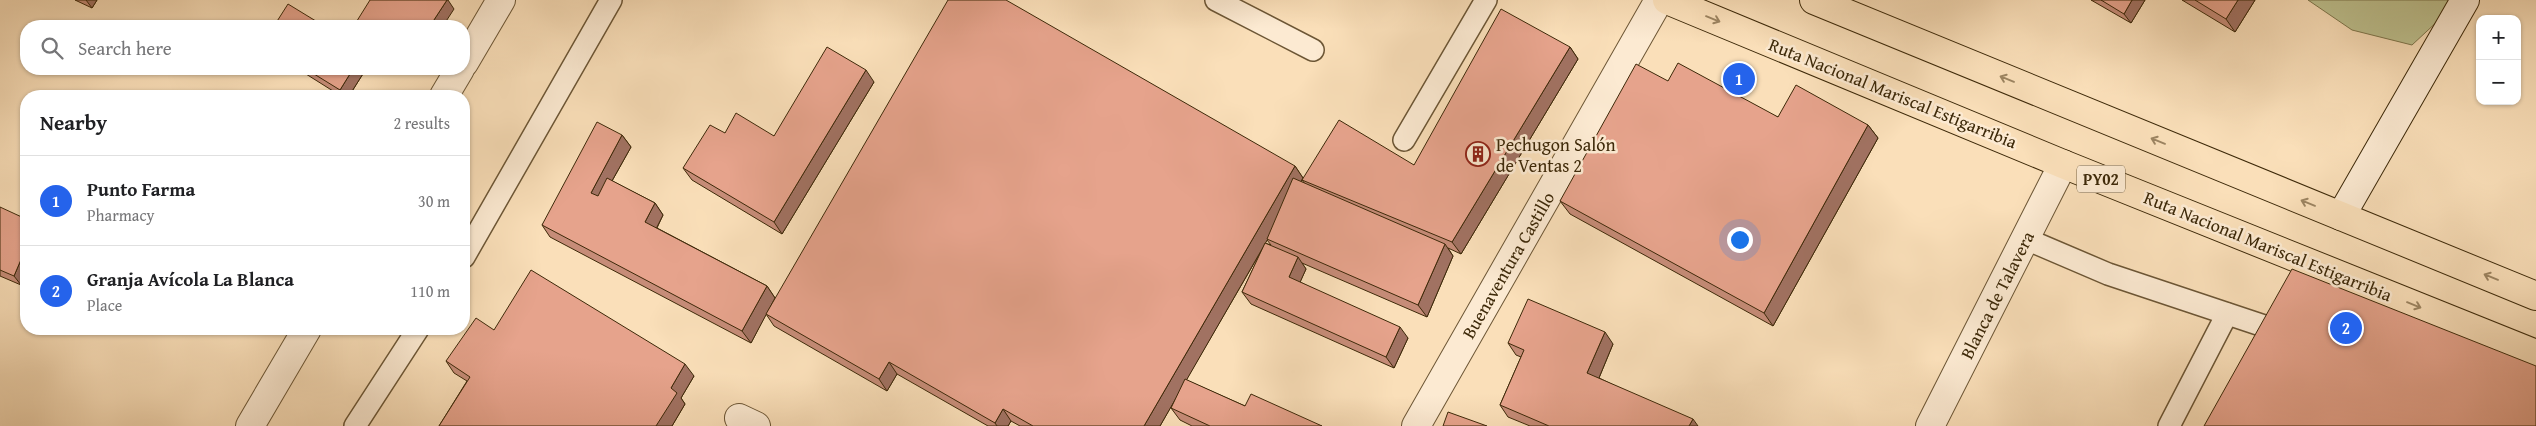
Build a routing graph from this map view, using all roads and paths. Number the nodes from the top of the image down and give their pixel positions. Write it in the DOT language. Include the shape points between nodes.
graph roads {
  1 [pos="501,0"];
  2 [pos="611,0"];
  3 [pos="1216,0"];
  4 [pos="1486,0"];
  5 [pos="1659,0"];
  6 [pos="1668,0"];
  7 [pos="1814,0"];
  8 [pos="2465,0"];
  9 [pos="1313,50"];
  10 [pos="470,53"];
  11 [pos="456,75"];
  12 [pos="448,90"];
  13 [pos="1404,140"];
  14 [pos="2063,164"];
  15 [pos="2340,216"];
  16 [pos="2026,239"];
  17 [pos="470,247"];
  18 [pos="2313,285"];
  19 [pos="2536,296"];
  20 [pos="2227,314"];
  21 [pos="303,335"];
  22 [pos="414,335"];
  23 [pos="2536,354"];
  24 [pos="250,426"];
  25 [pos="355,426"];
  26 [pos="1416,426"];
  27 [pos="1930,426"];
  28 [pos="2169,426"];
  1 -- 10 [label="street"];
  2 -- 17 [label="lane"];
  3 -- 9 [label="lane"];
  4 -- 13 [label="lane"];
  5 -- 26 [label="street, Buenaventura Castillo"];
  6 -- 14 [label="highway, Ruta Nacional Mariscal Estigarribia / PY02, one-way"];
  15 -- 7 [label="highway, one-way"];
  8 -- 15 [label="street"];
  11 -- 12 [label="street"];
  14 -- 16 [label="street, Blanca de Talavera"];
  14 -- 18 [label="highway, Ruta Nacional Mariscal Estigarribia / PY02"];
  19 -- 15 [label="highway, one-way"];
  16 -- 20 [label="lane" via="2108,274"];
  16 -- 27 [label="street, Blanca de Talavera"];
  18 -- 20 [label="lane" via="2292,319 2283,326 2270,328"];
  18 -- 23 [label="highway, Ruta Nacional Mariscal Estigarribia / PY02, one-way"];
  20 -- 28 [label="lane"];
  21 -- 24 [label="street"];
  22 -- 25 [label="lane"];
}
